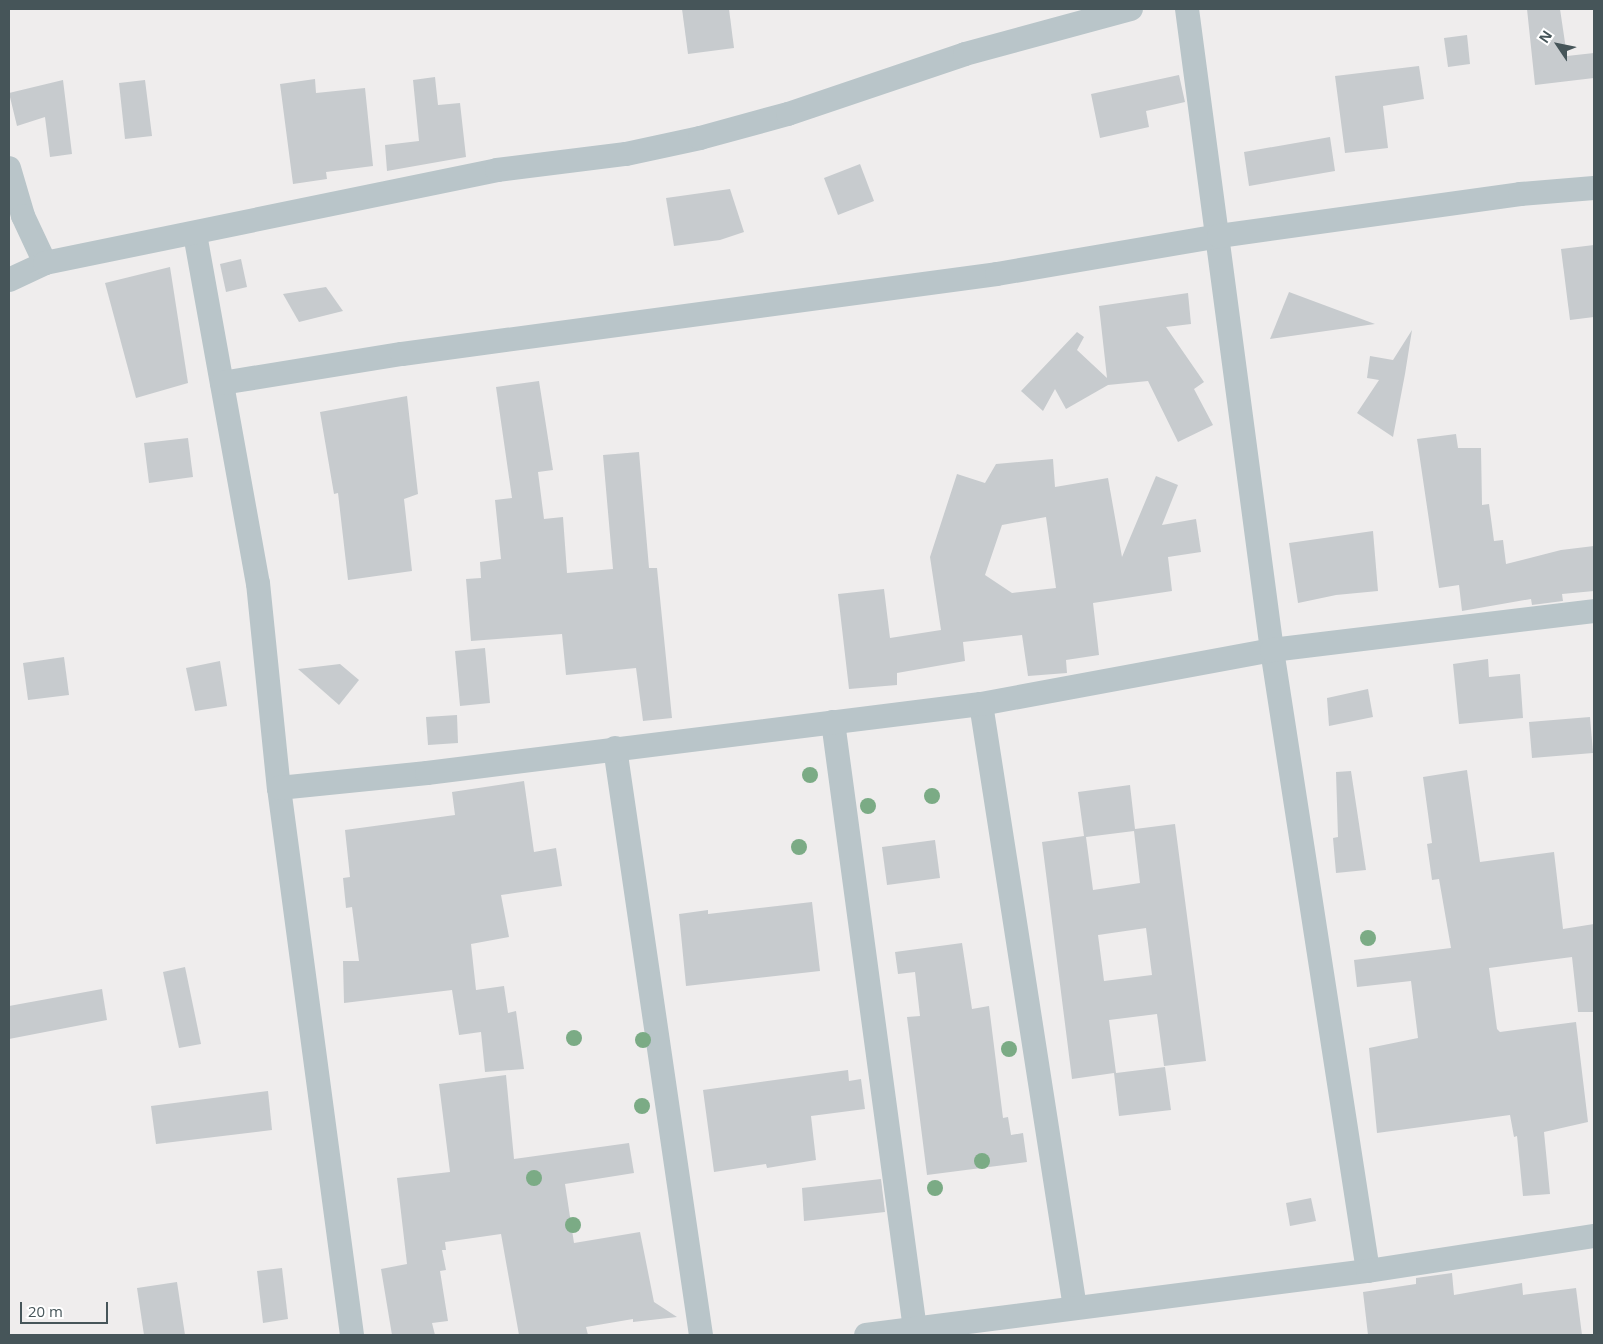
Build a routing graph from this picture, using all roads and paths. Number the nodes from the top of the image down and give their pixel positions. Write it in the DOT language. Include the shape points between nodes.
graph roads {
  1 [pos="1131,9"];
  2 [pos="1187,9"];
  3 [pos="9,168"];
  4 [pos="1594,188"];
  5 [pos="195,234"];
  6 [pos="1219,236"];
  7 [pos="45,263"];
  8 [pos="9,280"];
  9 [pos="222,383"];
  10 [pos="1594,611"];
  11 [pos="1272,650"];
  12 [pos="981,704"];
  13 [pos="833,722"];
  14 [pos="616,748"];
  15 [pos="279,788"];
  16 [pos="1594,1236"];
  17 [pos="1368,1270"];
  18 [pos="1075,1308"];
  19 [pos="1001,1327"];
  20 [pos="915,1329"];
  21 [pos="352,1335"];
  22 [pos="701,1335"];
  23 [pos="866,1335"];
  1 -- 5 [label="street" via="965,54 788,114 700,138 626,154 498,170"];
  2 -- 6 [label="street"];
  3 -- 7 [label="street" via="24,216"];
  4 -- 6 [label="street" via="1520,194"];
  5 -- 7 [label="street"];
  5 -- 9 [label="street"];
  6 -- 9 [label="street" via="997,274 598,326"];
  6 -- 11 [label="street"];
  7 -- 8 [label="street" via="20,272"];
  9 -- 15 [label="street" via="258,582"];
  10 -- 11 [label="street"];
  11 -- 12 [label="street"];
  11 -- 17 [label="street"];
  12 -- 13 [label="street"];
  12 -- 18 [label="street"];
  13 -- 14 [label="street"];
  13 -- 20 [label="street"];
  14 -- 15 [label="street" via="427,773"];
  14 -- 22 [label="street"];
  15 -- 21 [label="street"];
  16 -- 17 [label="street"];
  17 -- 18 [label="street"];
  18 -- 19 [label="street"];
  19 -- 20 [label="street"];
  20 -- 23 [label="street"];
}
